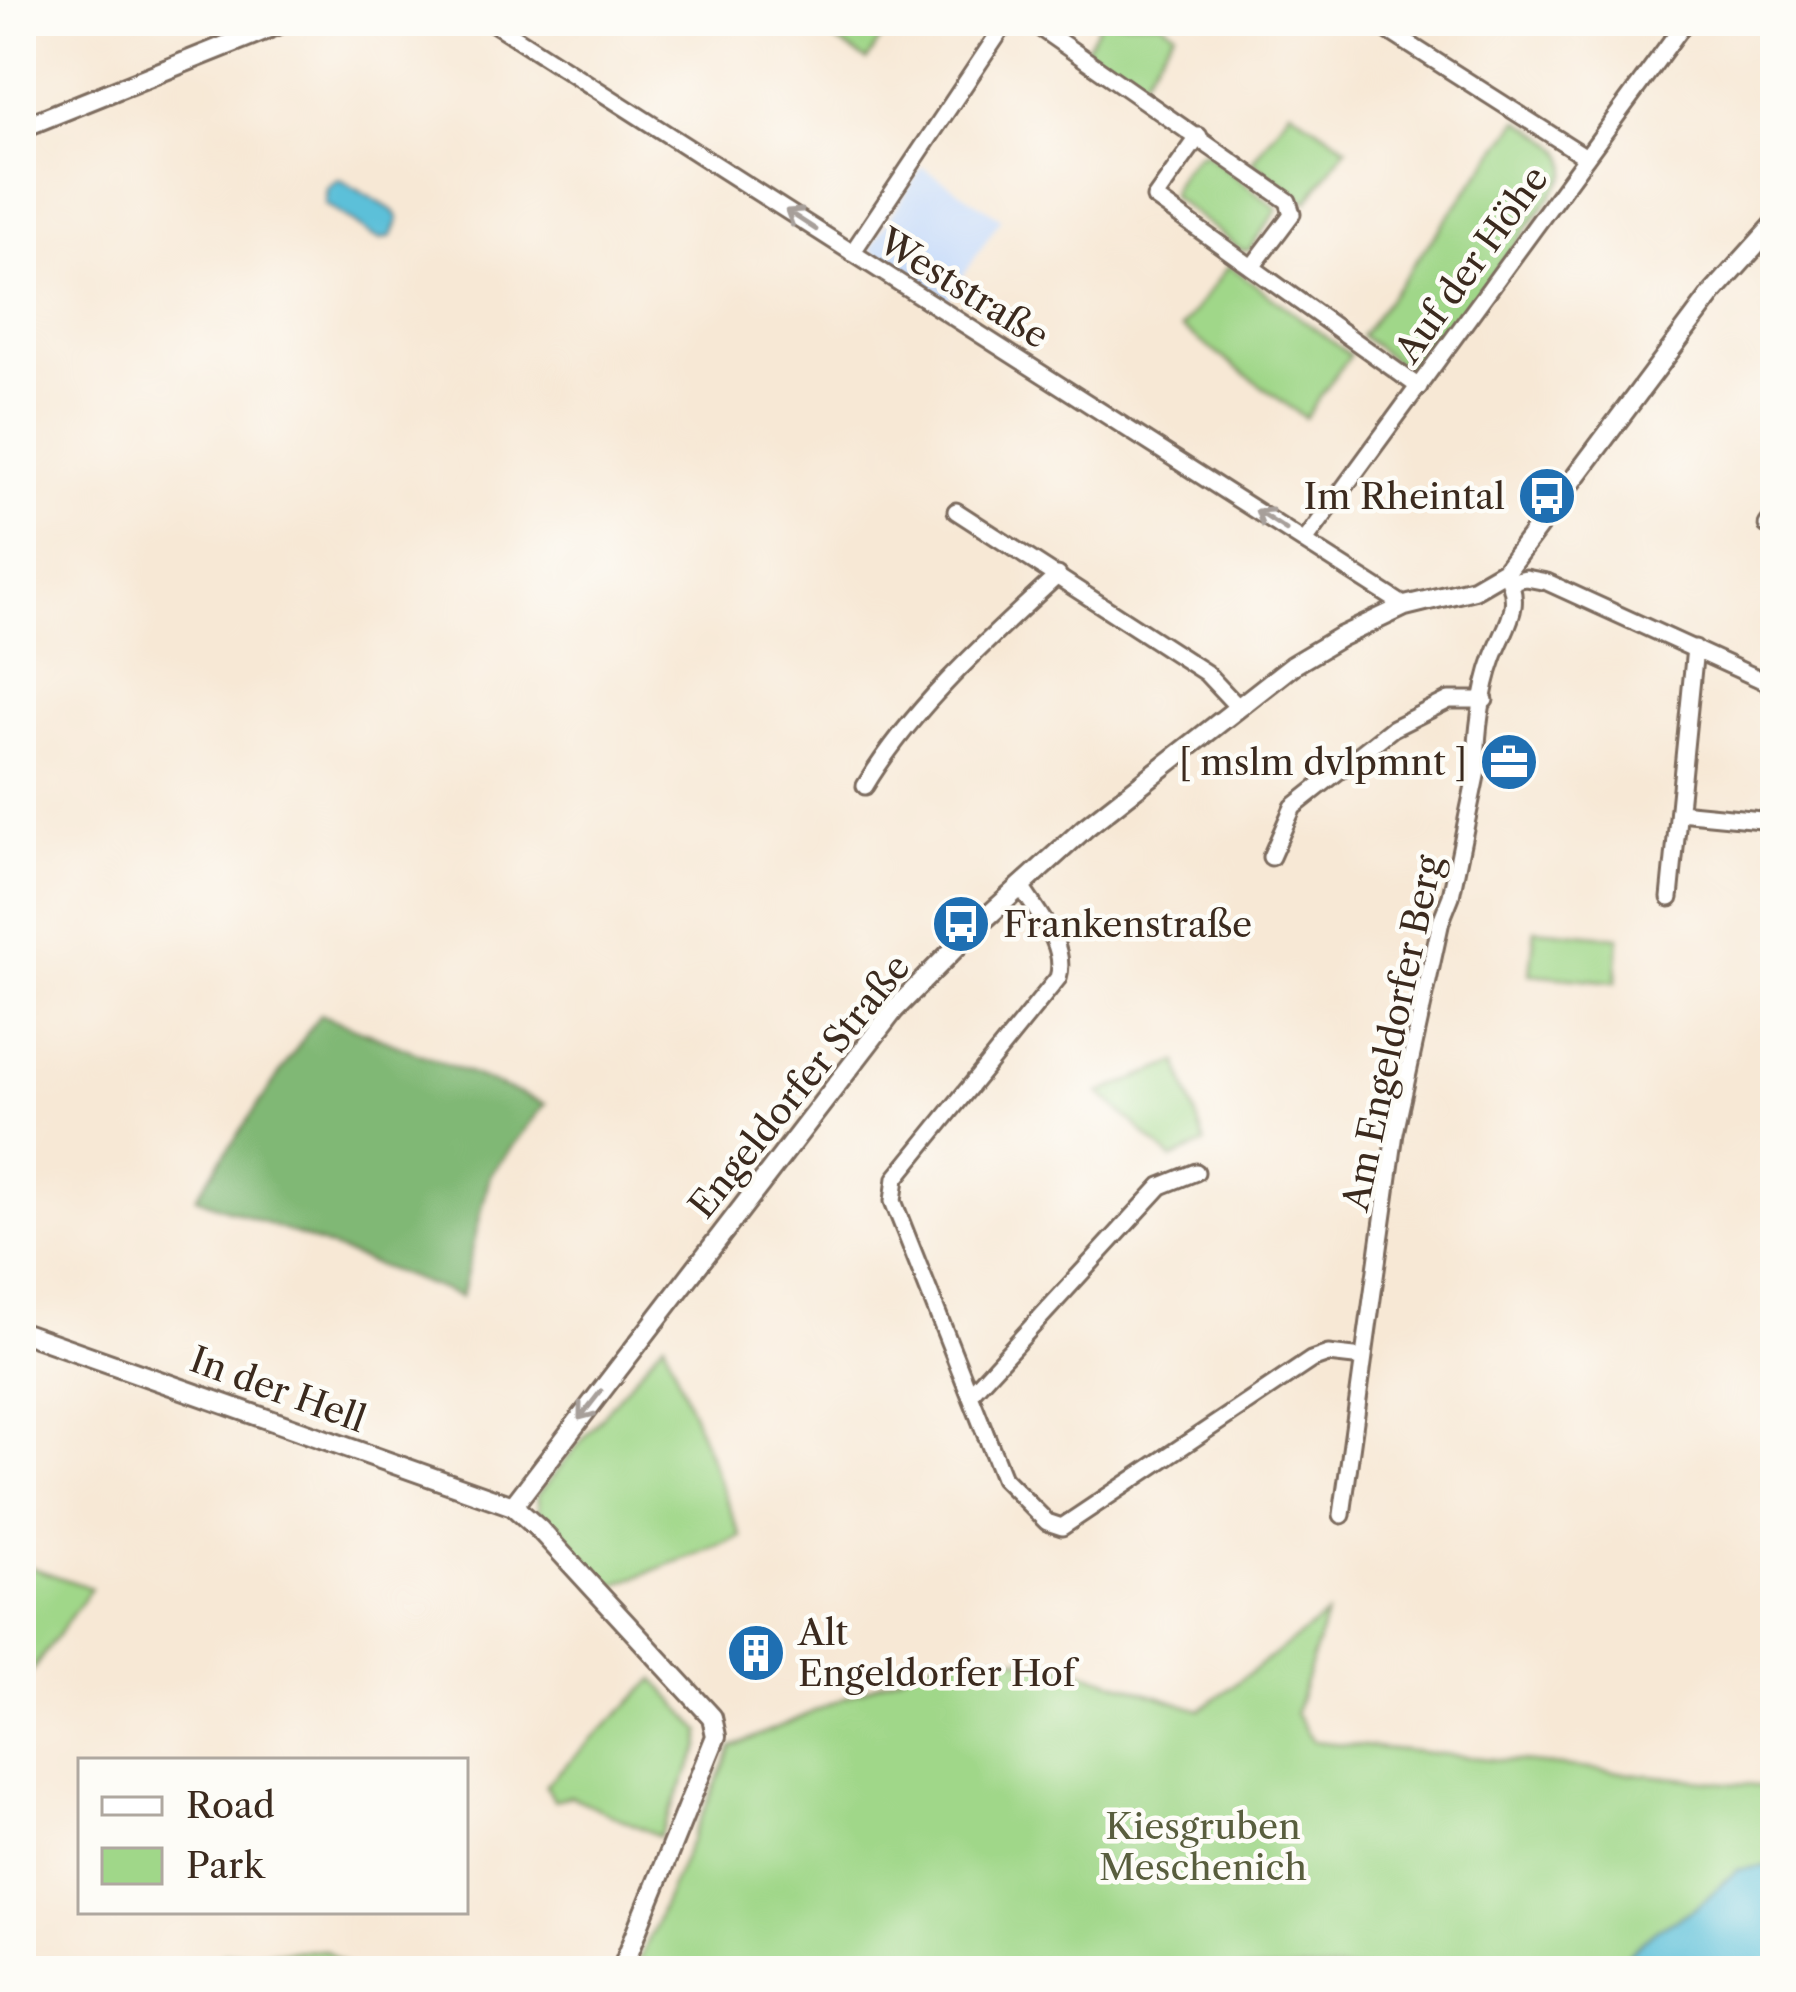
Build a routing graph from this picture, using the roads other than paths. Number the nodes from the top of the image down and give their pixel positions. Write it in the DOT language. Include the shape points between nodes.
graph roads {
  1 [pos="287,21"];
  2 [pos="490,21"];
  3 [pos="1007,21"];
  4 [pos="1030,21"];
  5 [pos="1373,21"];
  6 [pos="1686,21"];
  7 [pos="21,128"];
  8 [pos="1199,136"];
  9 [pos="1586,157"];
  10 [pos="1775,224"];
  11 [pos="852,253"];
  12 [pos="1252,267"];
  13 [pos="1419,387"];
  14 [pos="956,511"];
  15 [pos="1305,542"];
  16 [pos="1058,575"];
  17 [pos="1508,576"];
  18 [pos="1405,606"];
  19 [pos="1695,648"];
  20 [pos="1775,686"];
  21 [pos="1485,700"];
  22 [pos="1237,706"];
  23 [pos="865,786"];
  24 [pos="1679,812"];
  25 [pos="1775,818"];
  26 [pos="1271,857"];
  27 [pos="1020,885"];
  28 [pos="1670,898"];
  29 [pos="1196,1172"];
  30 [pos="21,1332"];
  31 [pos="1363,1358"];
  32 [pos="971,1393"];
  33 [pos="513,1506"];
  34 [pos="1342,1515"];
  35 [pos="621,1971"];
  1 -- 7 [label="street"];
  11 -- 2 [label="street, Weststraße, one-way"];
  3 -- 11 [label="street"];
  4 -- 8 [label="street"];
  5 -- 9 [label="street"];
  6 -- 9 [label="street, Auf der Höhe"];
  8 -- 12 [label="street" via="1292,207"];
  8 -- 12 [label="street" via="1155,198"];
  9 -- 13 [label="street, Auf der Höhe"];
  10 -- 17 [label="street, Engeldorfer Straße" via="1713,293"];
  15 -- 11 [label="street, Weststraße, one-way"];
  12 -- 13 [label="street"];
  13 -- 15 [label="street, Auf der Höhe"];
  14 -- 16 [label="street"];
  15 -- 18 [label="street, Weststraße"];
  16 -- 22 [label="street" via="1206,673"];
  16 -- 23 [label="street" via="975,652"];
  17 -- 18 [label="street, Engeldorfer Straße"];
  17 -- 19 [label="street" via="1547,582"];
  17 -- 21 [label="street, Am Engeldorfer Berg" via="1515,600"];
  18 -- 22 [label="street, Engeldorfer Straße" via="1340,637"];
  19 -- 20 [label="street"];
  19 -- 24 [label="street"];
  21 -- 26 [label="street" via="1448,700 1393,728 1293,807"];
  21 -- 31 [label="street, Am Engeldorfer Berg" via="1477,771 1395,1132"];
  22 -- 27 [label="street, Engeldorfer Straße"];
  24 -- 25 [label="street"];
  24 -- 28 [label="street"];
  27 -- 32 [label="street" via="1059,949 1058,978 892,1190"];
  27 -- 33 [label="street, Engeldorfer Straße, one-way" via="894,1010"];
  29 -- 32 [label="street" via="1161,1186"];
  30 -- 33 [label="street, In der Hell"];
  31 -- 32 [label="street" via="1311,1360 1061,1527 1003,1478"];
  31 -- 34 [label="street, Am Engeldorfer Berg"];
  33 -- 35 [label="street" via="712,1717 716,1736"];
}
